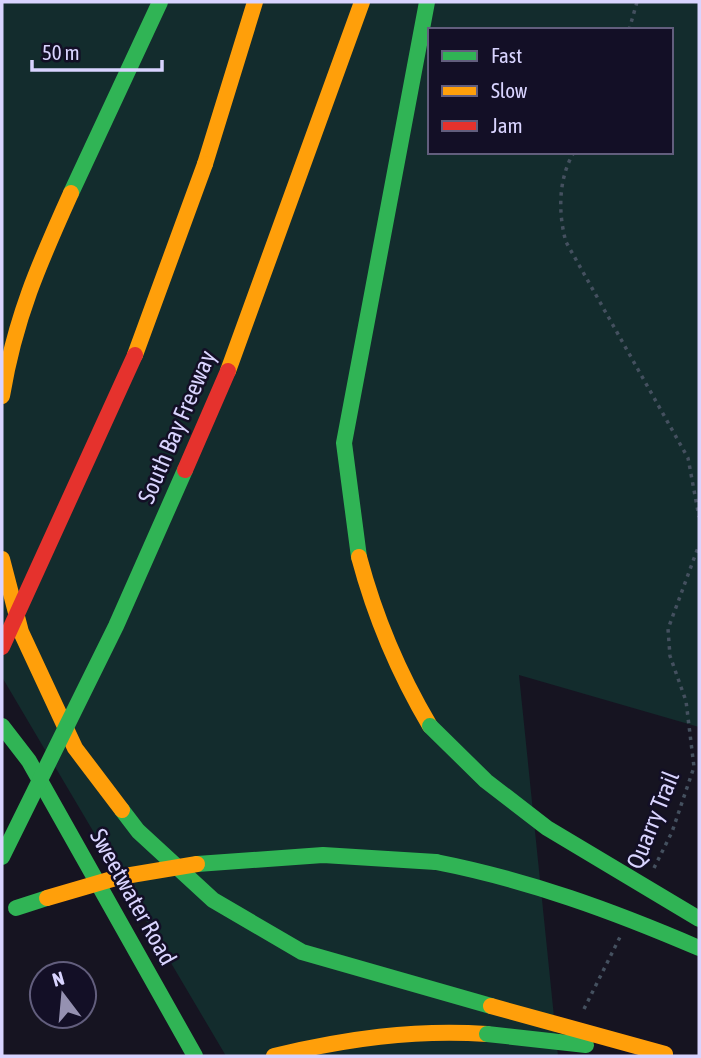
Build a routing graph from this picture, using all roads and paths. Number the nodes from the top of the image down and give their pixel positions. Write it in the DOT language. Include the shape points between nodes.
graph roads {
  1 [pos="160,2"];
  2 [pos="255,2"];
  3 [pos="362,2"];
  4 [pos="427,2"];
  5 [pos="637,2"];
  6 [pos="630,28"];
  7 [pos="573,154"];
  8 [pos="2,396"];
  9 [pos="699,517"];
  10 [pos="699,545"];
  11 [pos="2,559"];
  12 [pos="2,647"];
  13 [pos="2,726"];
  14 [pos="2,858"];
  15 [pos="654,868"];
  16 [pos="16,908"];
  17 [pos="699,919"];
  18 [pos="624,929"];
  19 [pos="699,948"];
  20 [pos="583,1012"];
  21 [pos="668,1055"];
  22 [pos="195,1056"];
  23 [pos="274,1056"];
  1 -- 8 [label="main road" via="32,280 9,354"];
  2 -- 12 [label="main road, bridge" via="148,328"];
  3 -- 14 [label="main road, South Bay Freeway, bridge" via="228,371 116,626"];
  4 -- 17 [label="main road, bridge" via="344,443 347,496 377,621 403,683 430,726 486,780 547,828"];
  5 -- 6 [label="path"];
  7 -- 9 [label="path" via="561,195 566,242 688,458"];
  10 -- 15 [label="path, Quarry Trail" via="668,629 694,766 673,832"];
  11 -- 21 [label="main road, bridge" via="21,632 75,748 138,831 213,901 302,952"];
  13 -- 22 [label="main road, Sweetwater Road" via="29,761"];
  16 -- 19 [label="main road, bridge" via="119,877 197,864 323,855 436,862 500,873 562,892"];
  18 -- 20 [label="path"];
  21 -- 23 [label="main road, bridge" via="460,1031 393,1034"];
}
